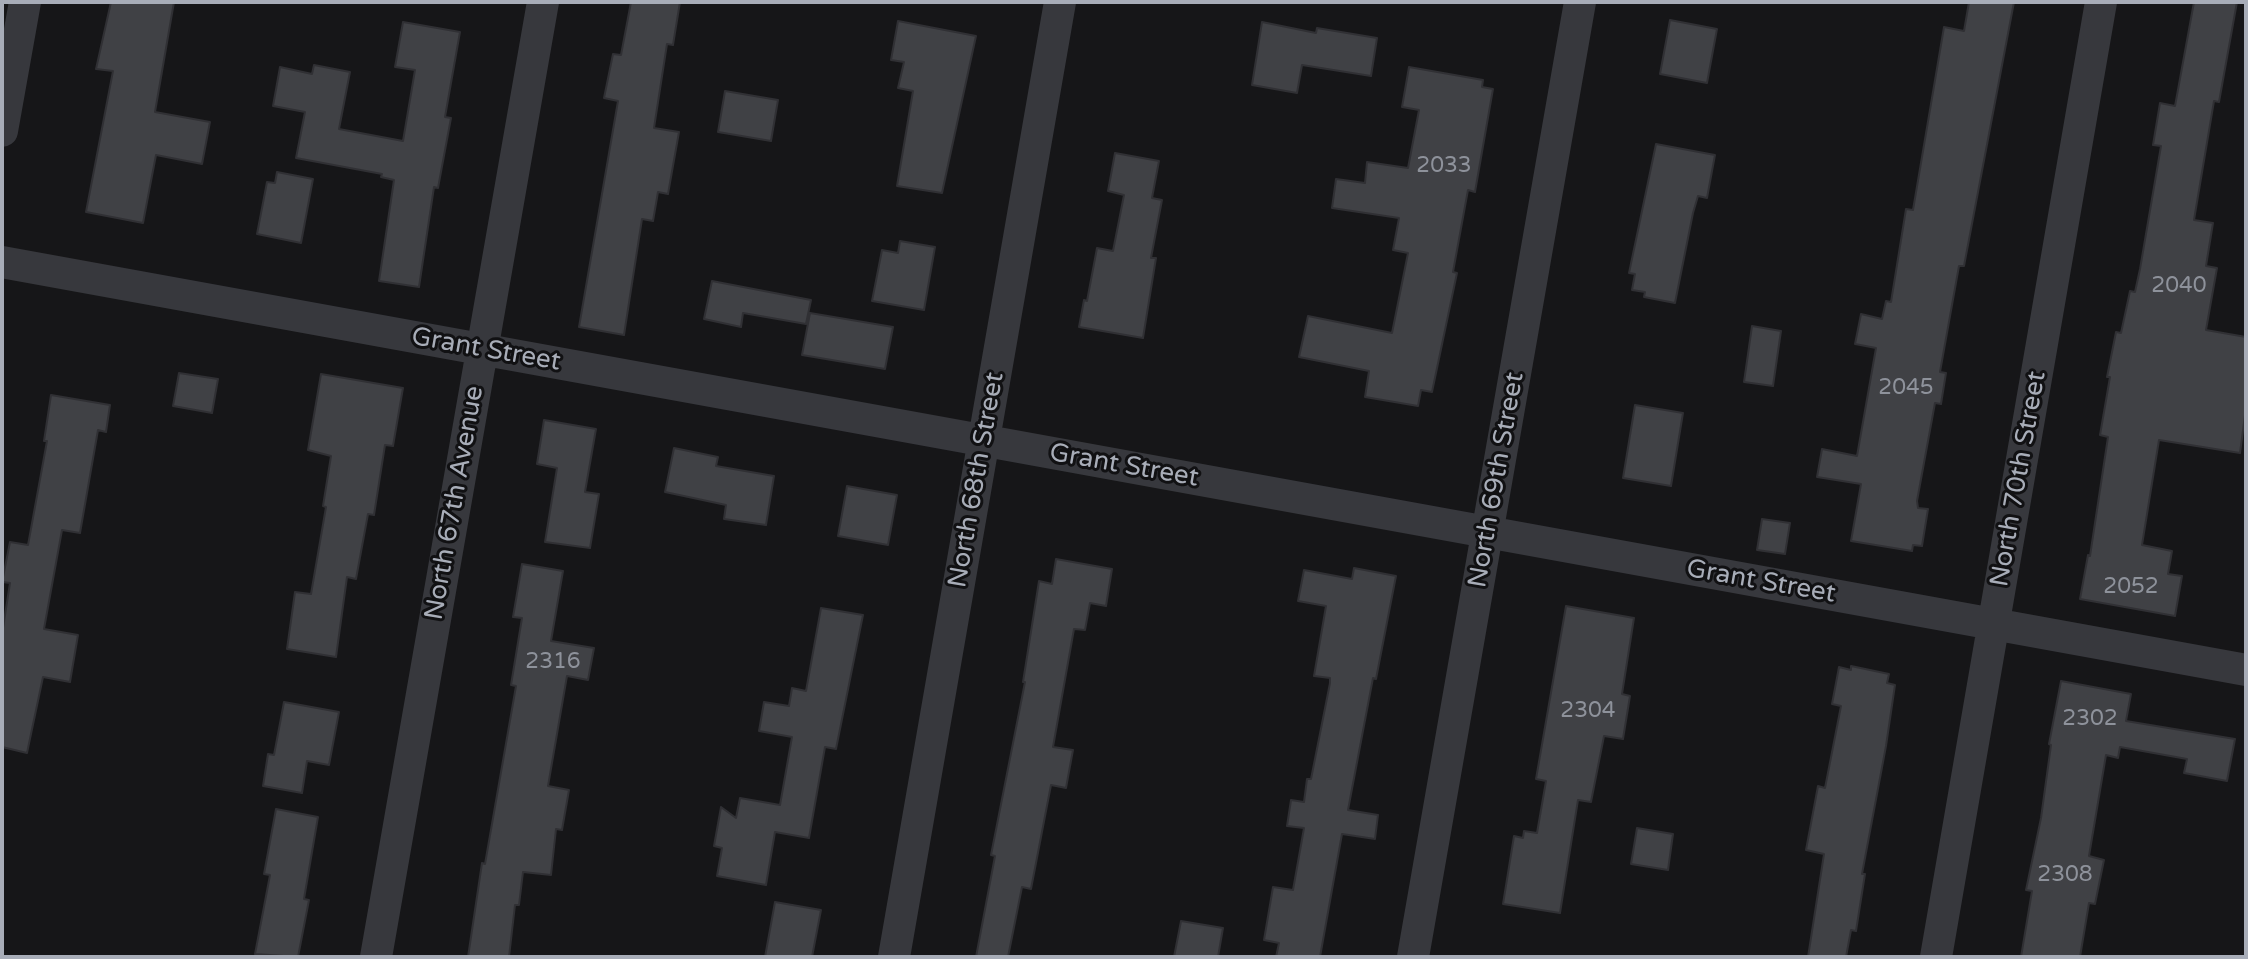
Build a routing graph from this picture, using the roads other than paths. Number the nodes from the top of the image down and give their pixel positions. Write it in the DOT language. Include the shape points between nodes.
graph roads {
  1 [pos="25,2"];
  2 [pos="543,2"];
  3 [pos="1060,2"];
  4 [pos="1580,2"];
  5 [pos="2101,2"];
  6 [pos="2,131"];
  7 [pos="2,262"];
  8 [pos="482,349"];
  9 [pos="984,441"];
  10 [pos="1488,533"];
  11 [pos="1994,624"];
  12 [pos="2246,670"];
  13 [pos="376,957"];
  14 [pos="894,957"];
  15 [pos="1413,957"];
  16 [pos="1936,957"];
  1 -- 6 [label="street"];
  2 -- 8 [label="street, North 67th Avenue"];
  3 -- 9 [label="street, North 68th Street"];
  4 -- 10 [label="street, North 69th Street"];
  5 -- 11 [label="street, North 70th Street"];
  7 -- 8 [label="street, Grant Street"];
  8 -- 9 [label="street, Grant Street"];
  8 -- 13 [label="street, North 67th Avenue"];
  9 -- 10 [label="street, Grant Street"];
  9 -- 14 [label="street, North 68th Street"];
  10 -- 11 [label="street, Grant Street"];
  10 -- 15 [label="street, North 69th Street"];
  11 -- 12 [label="street, Grant Street"];
  11 -- 16 [label="street, North 70th Street"];
}
